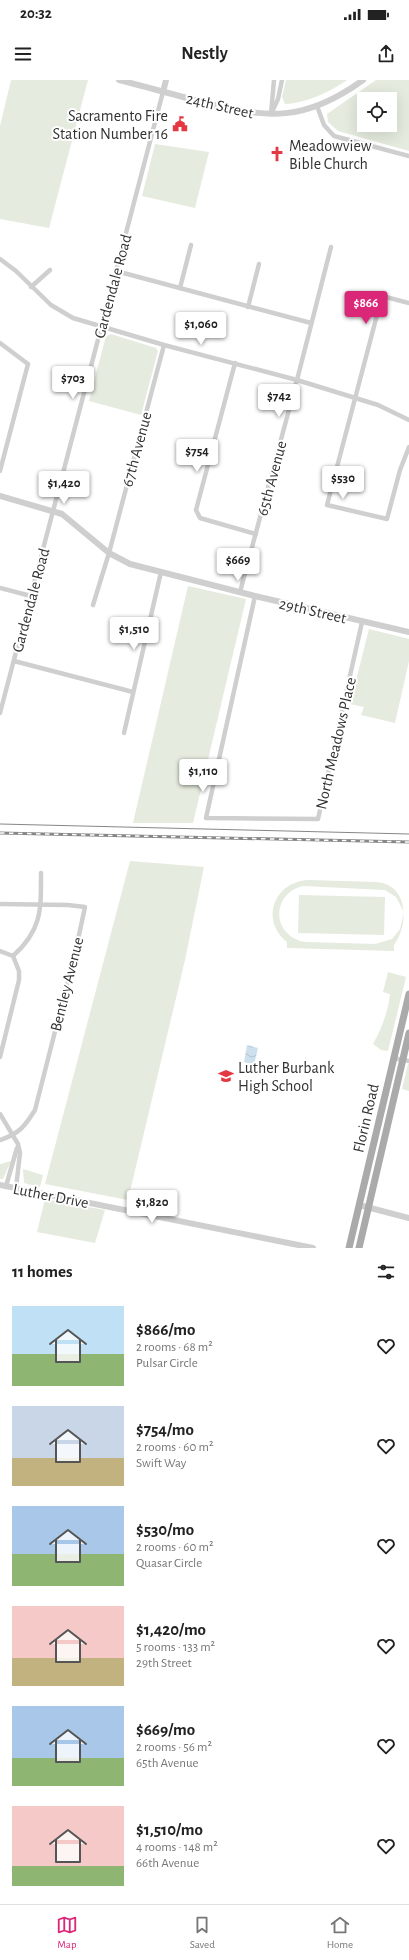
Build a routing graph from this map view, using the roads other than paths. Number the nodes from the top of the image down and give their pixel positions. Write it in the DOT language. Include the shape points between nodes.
graph roads {
  1 [pos="119,80"];
  2 [pos="166,80"];
  3 [pos="274,80"];
  4 [pos="282,80"];
  5 [pos="363,80"];
  6 [pos="162,92"];
  7 [pos="317,106"];
  8 [pos="271,114"];
  9 [pos="409,156"];
  10 [pos="191,245"];
  11 [pos="331,247"];
  12 [pos="0,259"];
  13 [pos="259,264"];
  14 [pos="50,270"];
  15 [pos="116,271"];
  16 [pos="31,287"];
  17 [pos="180,288"];
  18 [pos="409,303"];
  19 [pos="248,307"];
  20 [pos="311,323"];
  21 [pos="101,327"];
  22 [pos="0,343"];
  23 [pos="164,346"];
  24 [pos="235,363"];
  25 [pos="298,380"];
  26 [pos="355,398"];
  27 [pos="409,420"];
  28 [pos="409,447"];
  29 [pos="0,471"];
  30 [pos="0,496"];
  31 [pos="53,510"];
  32 [pos="256,534"];
  33 [pos="108,552"];
  34 [pos="161,572"];
  35 [pos="0,588"];
  36 [pos="240,592"];
  37 [pos="31,596"];
  38 [pos="255,596"];
  39 [pos="93,605"];
  40 [pos="362,622"];
  41 [pos="409,632"];
  42 [pos="14,661"];
  43 [pos="133,692"];
  44 [pos="1,704"];
  45 [pos="0,713"];
  46 [pos="124,733"];
  47 [pos="41,873"];
  48 [pos="0,904"];
  49 [pos="41,905"];
  50 [pos="0,951"];
  51 [pos="13,956"];
  52 [pos="409,994"];
  53 [pos="409,1033"];
  54 [pos="0,1057"];
  55 [pos="393,1058"];
  56 [pos="406,1060"];
  57 [pos="0,1114"];
  58 [pos="14,1136"];
  59 [pos="0,1140"];
  60 [pos="18,1144"];
  61 [pos="3,1185"];
  62 [pos="16,1188"];
  63 [pos="359,1205"];
  64 [pos="369,1207"];
  65 [pos="409,1218"];
  66 [pos="313,1248"];
  67 [pos="349,1248"];
  68 [pos="359,1248"];
  1 -- 6 [label="street, 24th Street"];
  2 -- 6 [label="street"];
  3 -- 8 [label="street"];
  4 -- 8 [label="street"];
  5 -- 7 [label="street, 24th Street" via="343,94"];
  6 -- 8 [label="street, 24th Street" via="242,112"];
  6 -- 15 [label="street, Gardendale Road"];
  7 -- 8 [label="street, 24th Street" via="297,112"];
  7 -- 9 [label="street" via="324,125 334,136"];
  10 -- 17 [label="street"];
  11 -- 20 [label="street, 65th Avenue"];
  12 -- 16 [label="street"];
  13 -- 19 [label="street"];
  14 -- 16 [label="street"];
  15 -- 17 [label="street"];
  15 -- 21 [label="street, Gardendale Road"];
  16 -- 21 [label="street" via="72,318"];
  17 -- 19 [label="street"];
  18 -- 26 [label="street" via="382,296"];
  19 -- 20 [label="street"];
  20 -- 25 [label="street, 65th Avenue"];
  21 -- 23 [label="street"];
  21 -- 31 [label="street, Gardendale Road"];
  22 -- 29 [label="street" via="28,364"];
  23 -- 24 [label="street"];
  23 -- 33 [label="street, 67th Avenue"];
  24 -- 25 [label="street"];
  24 -- 32 [label="street" via="196,510 200,518"];
  25 -- 26 [label="street"];
  25 -- 32 [label="street, 65th Avenue"];
  26 -- 27 [label="street" via="391,410"];
  26 -- 28 [label="street" via="327,505 387,519"];
  30 -- 31 [label="street, 29th Street"];
  31 -- 33 [label="street, 29th Street" via="71,519"];
  31 -- 37 [label="street, Gardendale Road"];
  32 -- 36 [label="street, 65th Avenue"];
  33 -- 34 [label="street, 29th Street" via="124,562"];
  33 -- 39 [label="street, 67th Avenue"];
  34 -- 36 [label="street, 29th Street"];
  34 -- 43 [label="street"];
  35 -- 37 [label="street"];
  36 -- 38 [label="street, 29th Street"];
  37 -- 42 [label="street, Gardendale Road"];
  38 -- 40 [label="street, 29th Street"];
  38 -- 40 [label="street, North Meadows Place" via="206,818 318,819"];
  40 -- 41 [label="street, 29th Street"];
  42 -- 43 [label="street"];
  42 -- 44 [label="street, Gardendale Road"];
  43 -- 46 [label="street"];
  44 -- 45 [label="street, Gardendale Road"];
  47 -- 49 [label="street"];
  48 -- 49 [label="street, Bentley Avenue"];
  49 -- 51 [label="street" via="32,935"];
  49 -- 58 [label="street, Bentley Avenue" via="85,907 35,1110"];
  50 -- 51 [label="street"];
  51 -- 54 [label="street" via="20,971 20,980"];
  52 -- 55 [label="main road, Florin Road"];
  53 -- 56 [label="main road, Florin Road"];
  55 -- 56 [label="street"];
  55 -- 63 [label="main road, Florin Road"];
  56 -- 64 [label="main road, Florin Road"];
  57 -- 58 [label="street"];
  58 -- 59 [label="street"];
  58 -- 60 [label="street"];
  60 -- 61 [label="street"];
  60 -- 62 [label="street" via="20,1153"];
  61 -- 62 [label="street, Luther Drive"];
  62 -- 66 [label="street, Luther Drive"];
  63 -- 64 [label="street"];
  63 -- 67 [label="main road, Florin Road"];
  64 -- 65 [label="street"];
  64 -- 68 [label="main road, Florin Road"];
}
